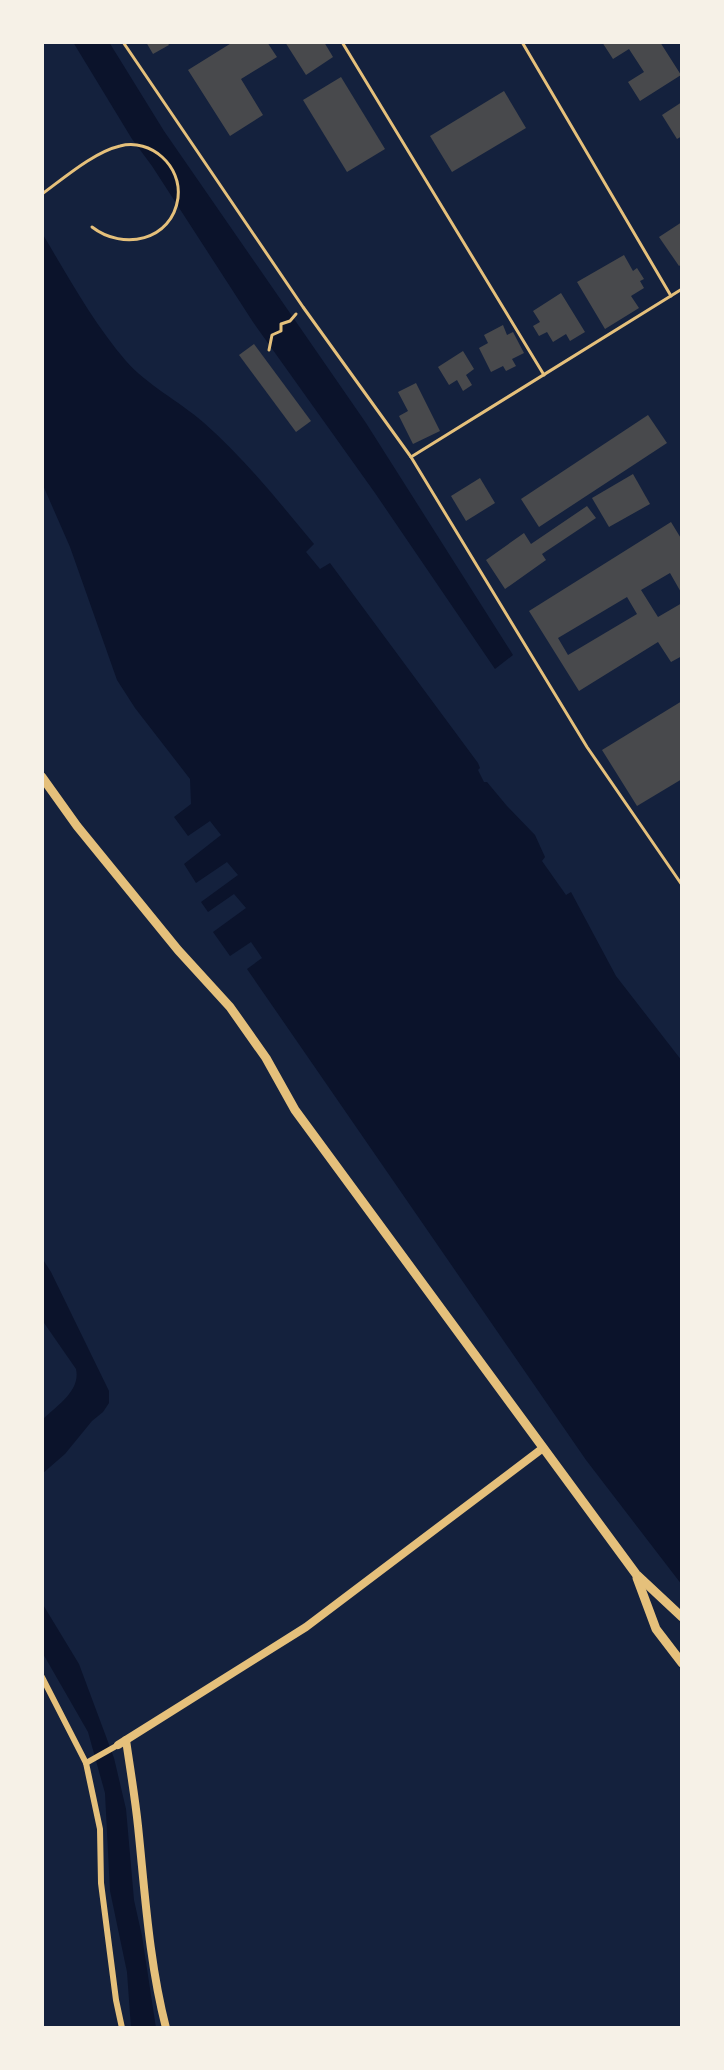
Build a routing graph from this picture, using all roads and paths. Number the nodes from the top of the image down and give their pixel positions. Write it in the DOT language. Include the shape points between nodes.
graph roads {
  1 [pos="123,42"];
  2 [pos="342,42"];
  3 [pos="522,42"];
  4 [pos="42,194"];
  5 [pos="92,227"];
  6 [pos="682,289"];
  7 [pos="671,296"];
  8 [pos="296,314"];
  9 [pos="269,350"];
  10 [pos="544,375"];
  11 [pos="411,457"];
  12 [pos="42,777"];
  13 [pos="682,885"];
  14 [pos="543,1448"];
  15 [pos="636,1574"];
  16 [pos="682,1617"];
  17 [pos="682,1663"];
  18 [pos="42,1677"];
  19 [pos="122,1742"];
  20 [pos="86,1763"];
  21 [pos="122,2028"];
  22 [pos="166,2028"];
  1 -- 11 [label="lane"];
  2 -- 10 [label="lane"];
  3 -- 7 [label="lane"];
  4 -- 5 [label="lane" via="121,145 136,143 160,155 178,190 167,222 146,238 121,241"];
  6 -- 7 [label="lane"];
  7 -- 10 [label="lane"];
  8 -- 9 [label="path" via="272,335"];
  10 -- 11 [label="lane"];
  11 -- 13 [label="lane" via="587,747"];
  12 -- 14 [label="main road" via="97,851 230,1007 295,1110"];
  14 -- 15 [label="main road"];
  14 -- 19 [label="street" via="306,1627"];
  15 -- 16 [label="main road"];
  15 -- 17 [label="main road" via="656,1629"];
  18 -- 20 [label="street"];
  19 -- 20 [label="street"];
  19 -- 22 [label="street"];
  20 -- 21 [label="street" via="100,1829 101,1883"];
}
